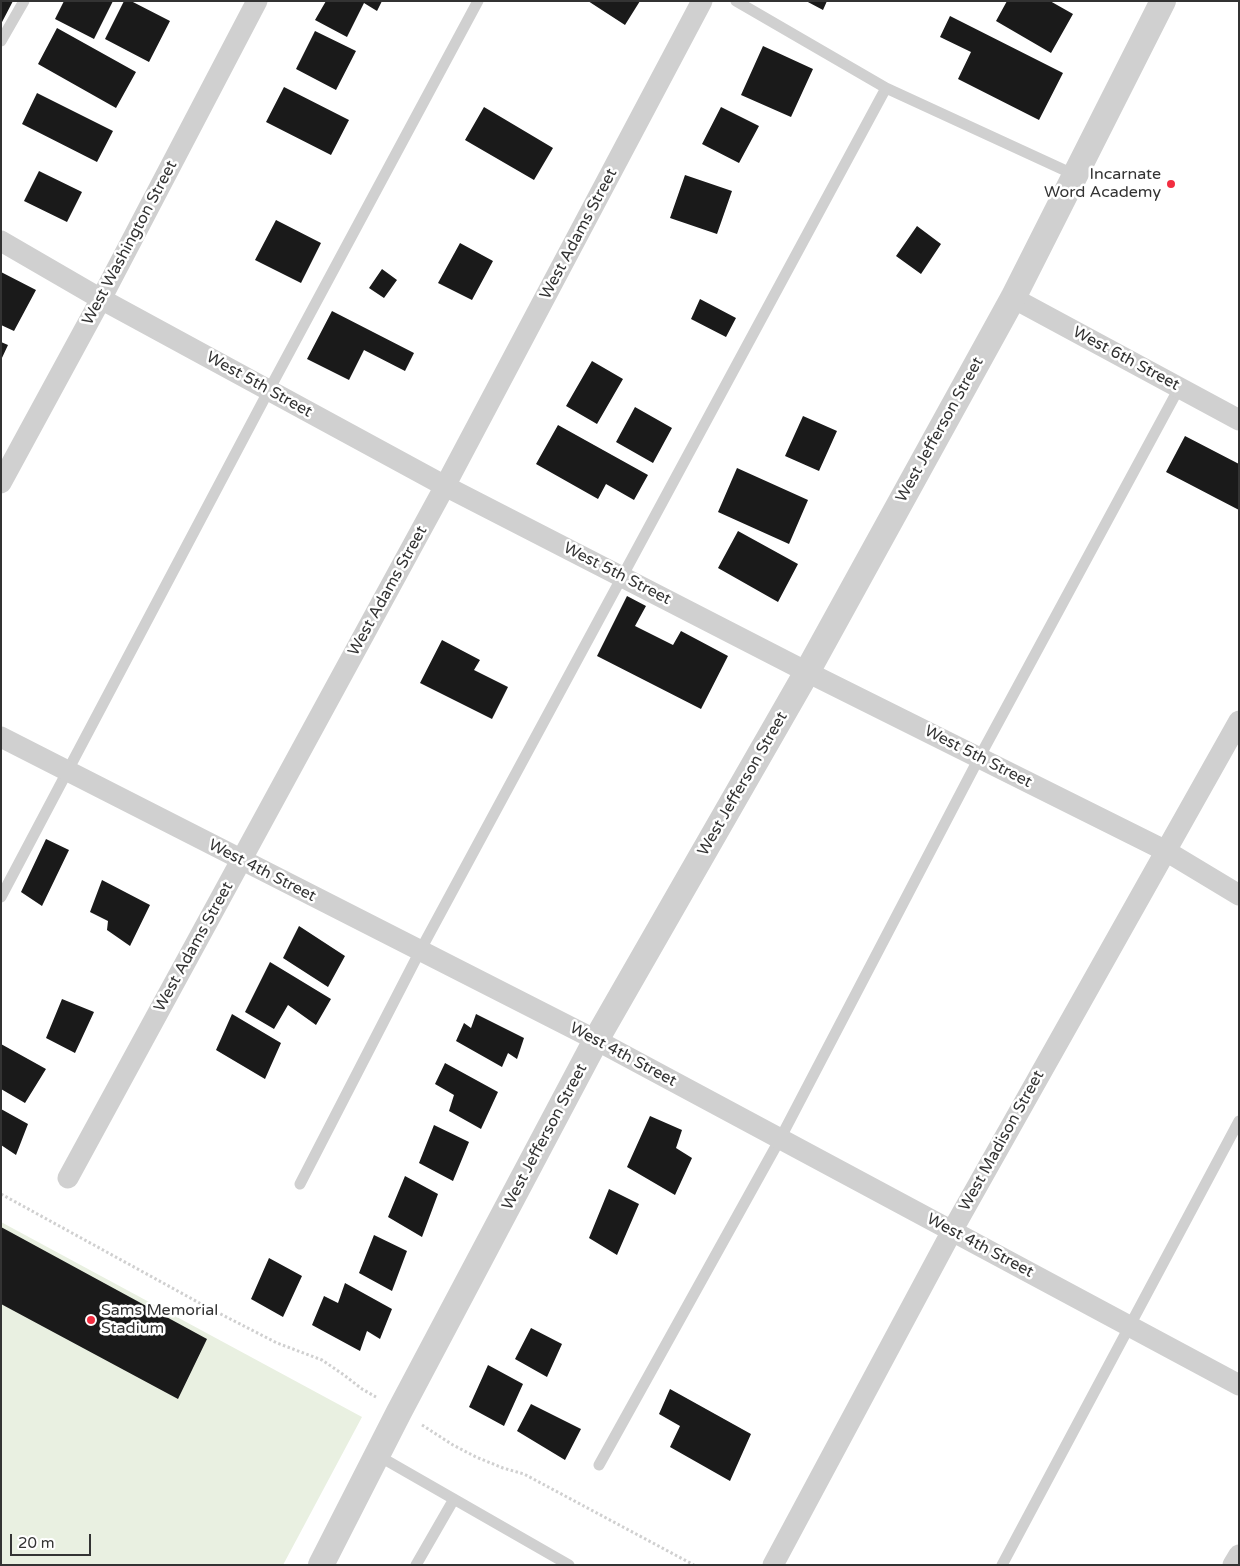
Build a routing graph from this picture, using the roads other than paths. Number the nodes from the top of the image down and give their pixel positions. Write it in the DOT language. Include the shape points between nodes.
graph roads {
  1 [pos="24,1"];
  2 [pos="257,1"];
  3 [pos="478,1"];
  4 [pos="702,1"];
  5 [pos="736,1"];
  6 [pos="1163,1"];
  7 [pos="1,41"];
  8 [pos="886,88"];
  9 [pos="1076,175"];
  10 [pos="1,241"];
  11 [pos="1013,298"];
  12 [pos="101,299"];
  13 [pos="1179,388"];
  14 [pos="269,390"];
  15 [pos="1239,420"];
  16 [pos="1,483"];
  17 [pos="446,486"];
  18 [pos="622,577"];
  19 [pos="807,672"];
  20 [pos="1239,721"];
  21 [pos="1,738"];
  22 [pos="979,758"];
  23 [pos="68,772"];
  24 [pos="1166,851"];
  25 [pos="242,861"];
  26 [pos="1239,895"];
  27 [pos="1,897"];
  28 [pos="420,951"];
  29 [pos="596,1040"];
  30 [pos="1239,1121"];
  31 [pos="780,1139"];
  32 [pos="68,1178"];
  33 [pos="300,1184"];
  34 [pos="952,1231"];
  35 [pos="1129,1326"];
  36 [pos="1239,1385"];
  37 [pos="377,1455"];
  38 [pos="599,1465"];
  39 [pos="454,1499"];
  40 [pos="1239,1555"];
  41 [pos="321,1565"];
  42 [pos="416,1565"];
  43 [pos="569,1565"];
  44 [pos="773,1565"];
  45 [pos="1002,1565"];
  46 [pos="1233,1565"];
  1 -- 7 [label="lane"];
  2 -- 12 [label="street, West Washington Street"];
  3 -- 14 [label="lane"];
  4 -- 17 [label="street, West Adams Street"];
  5 -- 8 [label="lane"];
  6 -- 9 [label="street, West Jefferson Street"];
  8 -- 9 [label="lane"];
  8 -- 18 [label="lane"];
  9 -- 11 [label="street, West Jefferson Street"];
  10 -- 12 [label="street, West 5th Street"];
  11 -- 13 [label="street, West 6th Street"];
  11 -- 19 [label="street, West Jefferson Street"];
  12 -- 14 [label="street, West 5th Street"];
  12 -- 16 [label="street, West Washington Street"];
  13 -- 15 [label="street, West 6th Street"];
  13 -- 22 [label="lane"];
  14 -- 17 [label="street, West 5th Street"];
  14 -- 23 [label="lane"];
  17 -- 18 [label="street, West 5th Street"];
  17 -- 25 [label="street, West Adams Street"];
  18 -- 19 [label="street, West 5th Street"];
  18 -- 28 [label="lane"];
  19 -- 22 [label="street, West 5th Street"];
  19 -- 29 [label="street, West Jefferson Street"];
  20 -- 24 [label="street, West Madison Street"];
  21 -- 23 [label="street, West 4th Street"];
  22 -- 24 [label="street, West 5th Street"];
  22 -- 31 [label="lane"];
  23 -- 25 [label="street, West 4th Street"];
  23 -- 27 [label="lane"];
  24 -- 26 [label="street, West 5th Street"];
  24 -- 34 [label="street, West Madison Street"];
  25 -- 28 [label="street, West 4th Street"];
  25 -- 32 [label="street, West Adams Street"];
  28 -- 29 [label="street, West 4th Street"];
  28 -- 33 [label="lane"];
  29 -- 31 [label="street, West 4th Street"];
  29 -- 37 [label="street, West Jefferson Street"];
  30 -- 35 [label="lane"];
  31 -- 34 [label="street, West 4th Street"];
  31 -- 38 [label="lane"];
  34 -- 35 [label="street, West 4th Street"];
  34 -- 44 [label="street, West Madison Street"];
  35 -- 36 [label="street, West 4th Street"];
  35 -- 45 [label="lane"];
  37 -- 39 [label="lane"];
  37 -- 41 [label="street, West Jefferson Street"];
  39 -- 42 [label="lane"];
  39 -- 43 [label="lane"];
  40 -- 46 [label="street"];
}
